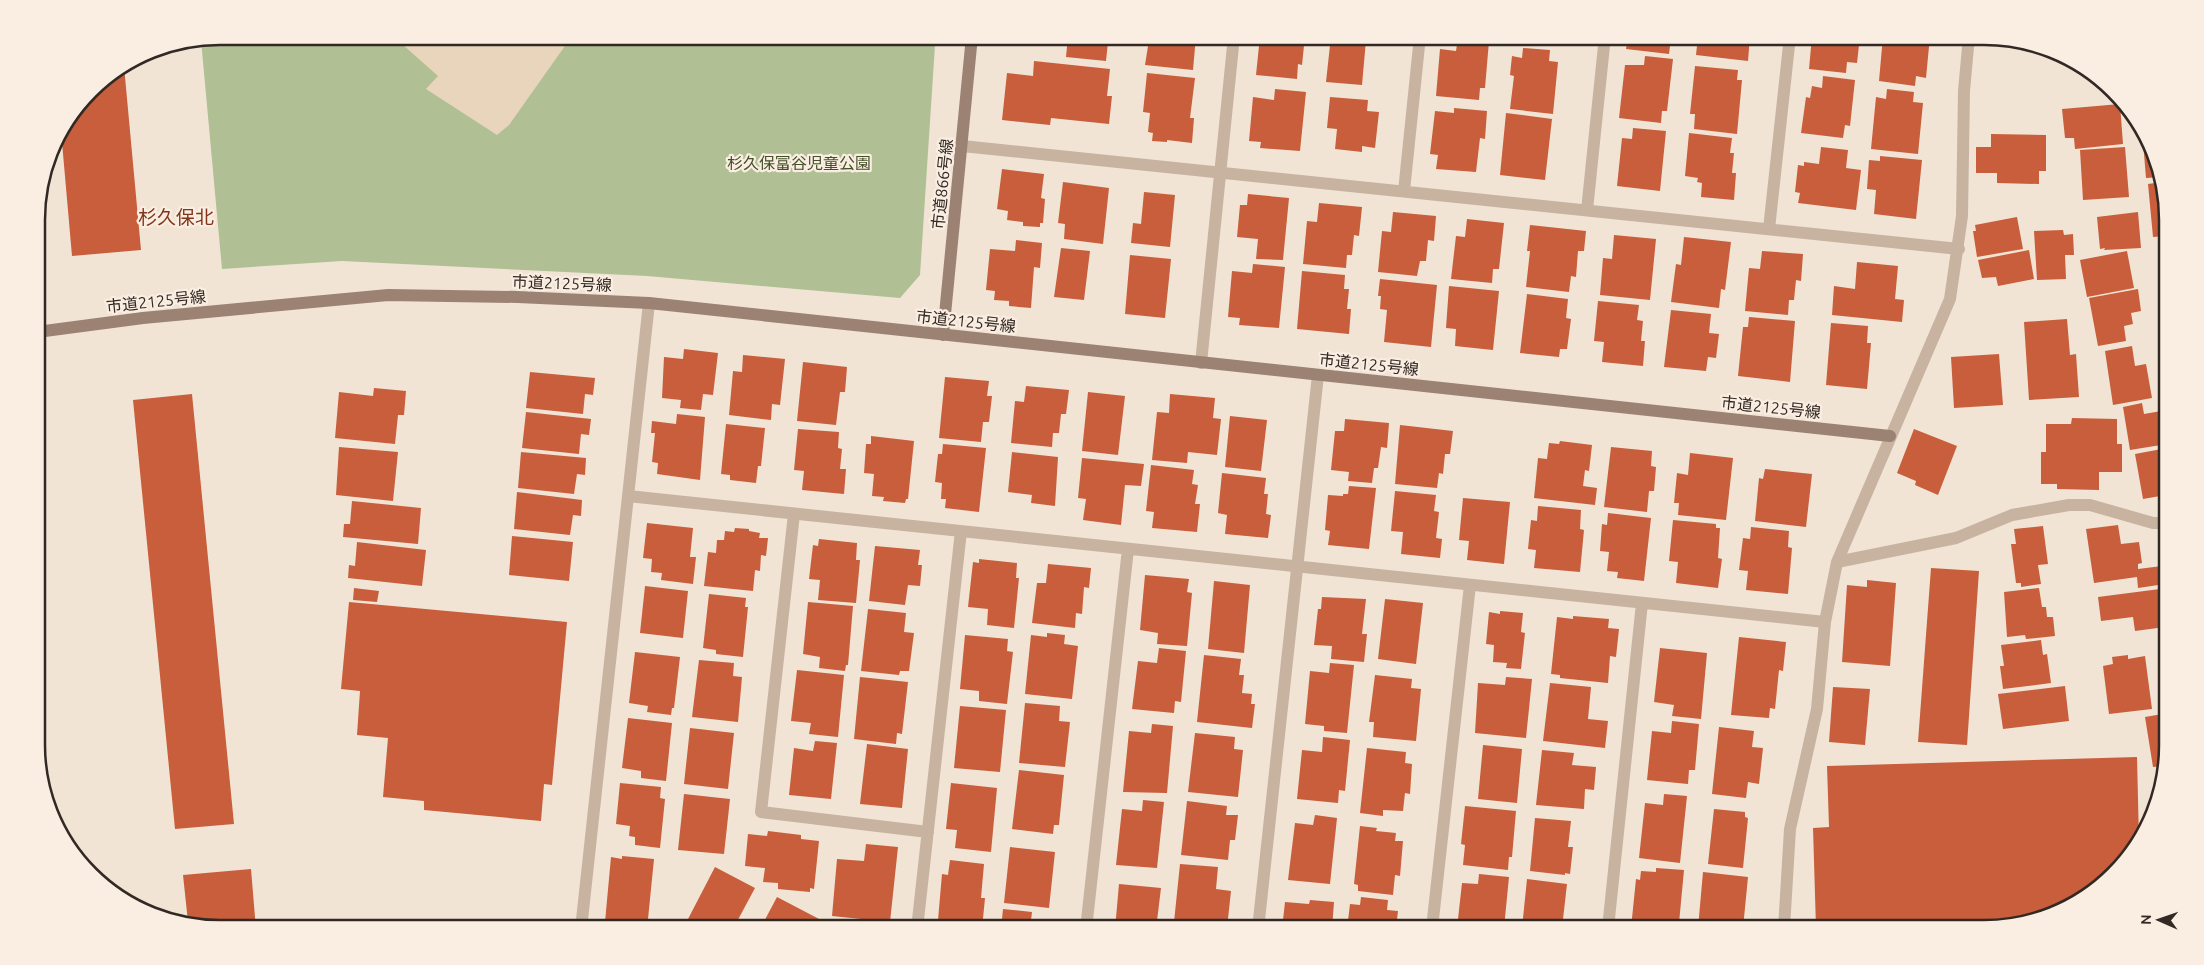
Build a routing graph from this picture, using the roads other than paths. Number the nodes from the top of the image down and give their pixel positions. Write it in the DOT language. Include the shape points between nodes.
graph roads {
  1 [pos="971,45"];
  2 [pos="1233,45"];
  3 [pos="1419,45"];
  4 [pos="1604,45"];
  5 [pos="1789,45"];
  6 [pos="1968,45"];
  7 [pos="962,146"];
  8 [pos="1220,172"];
  9 [pos="1404,191"];
  10 [pos="1587,210"];
  11 [pos="1769,229"];
  12 [pos="1959,249"];
  13 [pos="649,302"];
  14 [pos="45,331"];
  15 [pos="943,335"];
  16 [pos="1201,362"];
  17 [pos="1318,375"];
  18 [pos="1890,436"];
  19 [pos="628,496"];
  20 [pos="794,514"];
  21 [pos="2159,524"];
  22 [pos="961,531"];
  23 [pos="1128,549"];
  24 [pos="1838,562"];
  25 [pos="1298,567"];
  26 [pos="1470,584"];
  27 [pos="1642,603"];
  28 [pos="1825,622"];
  29 [pos="928,832"];
  30 [pos="582,920"];
  31 [pos="918,920"];
  32 [pos="1087,920"];
  33 [pos="1259,920"];
  34 [pos="1433,920"];
  35 [pos="1609,920"];
  36 [pos="1784,920"];
  1 -- 7 [label="street, 市道866号線"];
  2 -- 8 [label="street"];
  3 -- 9 [label="street"];
  4 -- 10 [label="street"];
  5 -- 11 [label="street"];
  6 -- 12 [label="street"];
  7 -- 8 [label="street"];
  7 -- 15 [label="street, 市道866号線"];
  8 -- 9 [label="street"];
  8 -- 16 [label="street"];
  9 -- 10 [label="street"];
  10 -- 11 [label="street"];
  11 -- 12 [label="street"];
  12 -- 18 [label="street" via="1950,299"];
  13 -- 14 [label="street, 市道2125号線" via="388,295 143,318"];
  13 -- 15 [label="street, 市道2125号線"];
  13 -- 19 [label="street"];
  15 -- 16 [label="street, 市道2125号線"];
  16 -- 17 [label="street, 市道2125号線"];
  17 -- 18 [label="street, 市道2125号線"];
  17 -- 25 [label="street"];
  18 -- 24 [label="street"];
  19 -- 20 [label="street"];
  19 -- 30 [label="street"];
  20 -- 22 [label="street"];
  20 -- 29 [label="street" via="761,812"];
  21 -- 24 [label="street" via="2090,504 2069,505 2012,515 1956,538"];
  22 -- 23 [label="street"];
  22 -- 29 [label="street"];
  23 -- 25 [label="street"];
  23 -- 32 [label="street"];
  24 -- 28 [label="street"];
  25 -- 26 [label="street"];
  25 -- 33 [label="street"];
  26 -- 27 [label="street"];
  26 -- 34 [label="street"];
  27 -- 28 [label="street"];
  27 -- 35 [label="street"];
  28 -- 36 [label="street" via="1817,709 1790,829"];
  29 -- 31 [label="street"];
}
